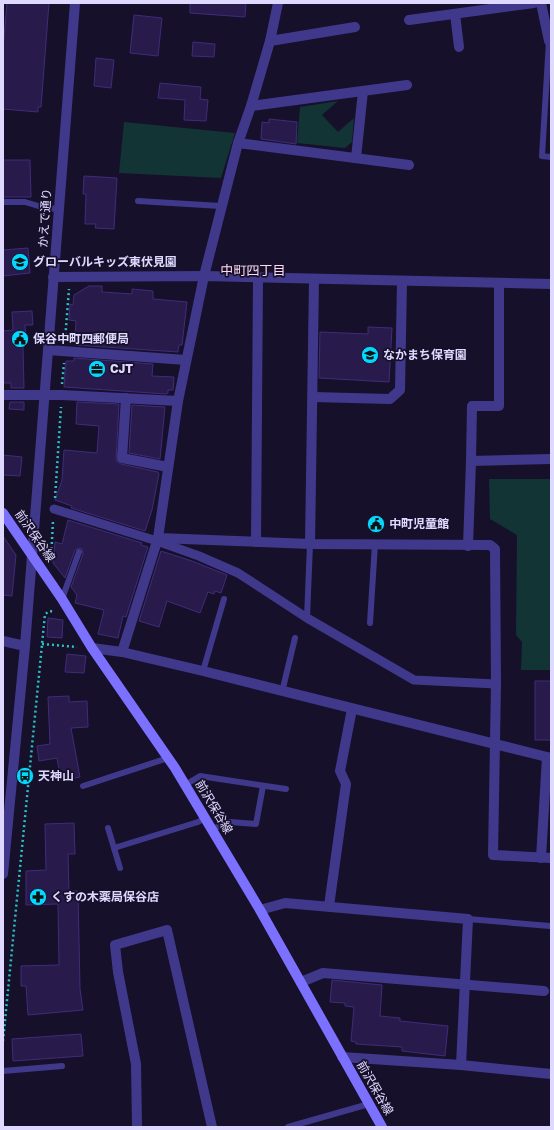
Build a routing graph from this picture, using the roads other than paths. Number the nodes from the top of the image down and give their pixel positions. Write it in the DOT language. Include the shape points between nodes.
graph roads {
  1 [pos="75,3"];
  2 [pos="278,3"];
  3 [pos="534,3"];
  4 [pos="541,3"];
  5 [pos="455,14"];
  6 [pos="409,20"];
  7 [pos="355,26"];
  8 [pos="270,41"];
  9 [pos="550,42"];
  10 [pos="459,47"];
  11 [pos="407,85"];
  12 [pos="363,91"];
  13 [pos="251,106"];
  14 [pos="238,142"];
  15 [pos="551,157"];
  16 [pos="356,158"];
  17 [pos="409,165"];
  18 [pos="3,202"];
  19 [pos="138,202"];
  20 [pos="221,206"];
  21 [pos="59,209"];
  22 [pos="204,276"];
  23 [pos="53,277"];
  24 [pos="258,278"];
  25 [pos="314,279"];
  26 [pos="402,281"];
  27 [pos="499,283"];
  28 [pos="551,284"];
  29 [pos="48,350"];
  30 [pos="186,360"];
  31 [pos="3,395"];
  32 [pos="45,395"];
  33 [pos="313,397"];
  34 [pos="126,398"];
  35 [pos="178,401"];
  36 [pos="551,459"];
  37 [pos="471,461"];
  38 [pos="168,467"];
  39 [pos="54,509"];
  40 [pos="3,513"];
  41 [pos="157,540"];
  42 [pos="256,542"];
  43 [pos="310,544"];
  44 [pos="375,544"];
  45 [pos="468,546"];
  46 [pos="79,552"];
  47 [pos="32,554"];
  48 [pos="62,599"];
  49 [pos="224,599"];
  50 [pos="307,618"];
  51 [pos="370,623"];
  52 [pos="295,638"];
  53 [pos="3,640"];
  54 [pos="25,646"];
  55 [pos="92,648"];
  56 [pos="122,652"];
  57 [pos="202,671"];
  58 [pos="496,684"];
  59 [pos="282,692"];
  60 [pos="352,709"];
  61 [pos="494,743"];
  62 [pos="168,758"];
  63 [pos="549,758"];
  64 [pos="185,785"];
  65 [pos="83,786"];
  66 [pos="263,786"];
  67 [pos="286,789"];
  68 [pos="205,818"];
  69 [pos="5,819"];
  70 [pos="108,828"];
  71 [pos="212,829"];
  72 [pos="114,848"];
  73 [pos="546,858"];
  74 [pos="120,868"];
  75 [pos="3,874"];
  76 [pos="329,906"];
  77 [pos="260,910"];
  78 [pos="468,919"];
  79 [pos="550,926"];
  80 [pos="301,982"];
  81 [pos="465,984"];
  82 [pos="544,991"];
  83 [pos="342,1057"];
  84 [pos="461,1065"];
  85 [pos="62,1066"];
  86 [pos="3,1071"];
  87 [pos="551,1074"];
  88 [pos="369,1104"];
  89 [pos="138,1127"];
  90 [pos="212,1127"];
  91 [pos="288,1127"];
  92 [pos="382,1127"];
  1 -- 21 [label="street, かえで通り"];
  2 -- 8 [label="street"];
  3 -- 5 [label="street"];
  4 -- 9 [label="street"];
  5 -- 6 [label="street"];
  5 -- 10 [label="street"];
  7 -- 8 [label="street"];
  8 -- 13 [label="street"];
  9 -- 15 [label="lane" via="542,156"];
  11 -- 12 [label="street"];
  12 -- 13 [label="street"];
  12 -- 16 [label="street"];
  13 -- 14 [label="street"];
  14 -- 16 [label="street"];
  14 -- 20 [label="street"];
  16 -- 17 [label="street"];
  18 -- 21 [label="lane" via="25,202"];
  19 -- 20 [label="lane"];
  20 -- 22 [label="street"];
  21 -- 23 [label="street, かえで通り"];
  22 -- 23 [label="street"];
  22 -- 24 [label="street"];
  22 -- 30 [label="street"];
  23 -- 29 [label="street, かえで通り"];
  24 -- 25 [label="street"];
  24 -- 42 [label="street"];
  25 -- 26 [label="street"];
  25 -- 33 [label="street"];
  26 -- 27 [label="street"];
  26 -- 33 [label="street" via="400,390 390,399"];
  27 -- 28 [label="street"];
  27 -- 37 [label="street" via="499,406 472,406"];
  29 -- 30 [label="street"];
  29 -- 32 [label="street, かえで通り"];
  30 -- 35 [label="street"];
  31 -- 32 [label="street"];
  32 -- 34 [label="street"];
  32 -- 47 [label="street, かえで通り"];
  33 -- 43 [label="street"];
  34 -- 35 [label="street"];
  34 -- 38 [label="street" via="122,458"];
  35 -- 38 [label="street"];
  36 -- 37 [label="street"];
  37 -- 45 [label="street"];
  38 -- 41 [label="street"];
  39 -- 41 [label="street"];
  40 -- 47 [label="main road, 前沢保谷線"];
  41 -- 42 [label="street"];
  41 -- 50 [label="street" via="238,573"];
  41 -- 56 [label="street"];
  42 -- 43 [label="street"];
  43 -- 44 [label="street"];
  43 -- 50 [label="lane"];
  44 -- 45 [label="street"];
  44 -- 51 [label="lane"];
  45 -- 58 [label="street" via="490,545 495,549"];
  46 -- 48 [label="lane"];
  47 -- 48 [label="main road, 前沢保谷線"];
  47 -- 54 [label="street, かえで通り"];
  48 -- 55 [label="main road, 前沢保谷線"];
  49 -- 57 [label="lane"];
  50 -- 58 [label="street" via="414,680"];
  52 -- 59 [label="lane"];
  53 -- 54 [label="street"];
  54 -- 69 [label="street, かえで通り"];
  55 -- 56 [label="street"];
  55 -- 62 [label="main road, 前沢保谷線"];
  56 -- 57 [label="street"];
  57 -- 59 [label="street"];
  58 -- 61 [label="street"];
  59 -- 60 [label="street"];
  60 -- 61 [label="street"];
  60 -- 76 [label="street" via="340,771 346,784"];
  61 -- 63 [label="street"];
  61 -- 73 [label="street" via="493,855"];
  62 -- 64 [label="main road, 前沢保谷線"];
  62 -- 65 [label="lane"];
  63 -- 73 [label="street"];
  64 -- 66 [label="lane" via="200,776"];
  64 -- 68 [label="main road, 前沢保谷線"];
  66 -- 67 [label="lane"];
  66 -- 71 [label="lane" via="256,824 230,822"];
  68 -- 71 [label="main road, 前沢保谷線"];
  68 -- 72 [label="lane"];
  69 -- 75 [label="street"];
  70 -- 72 [label="lane"];
  71 -- 77 [label="main road, 前沢保谷線"];
  72 -- 74 [label="lane"];
  76 -- 77 [label="street" via="285,903"];
  76 -- 78 [label="street"];
  77 -- 80 [label="main road, 前沢保谷線"];
  78 -- 79 [label="lane"];
  78 -- 81 [label="street"];
  80 -- 81 [label="street" via="323,973"];
  80 -- 83 [label="main road, 前沢保谷線"];
  81 -- 82 [label="street"];
  81 -- 84 [label="street"];
  83 -- 84 [label="street"];
  83 -- 88 [label="main road, 前沢保谷線"];
  84 -- 87 [label="street"];
  85 -- 86 [label="lane"];
  88 -- 91 [label="lane"];
  88 -- 92 [label="main road, 前沢保谷線"];
  89 -- 90 [label="street" via="136,1064 115,945 167,930"];
}
